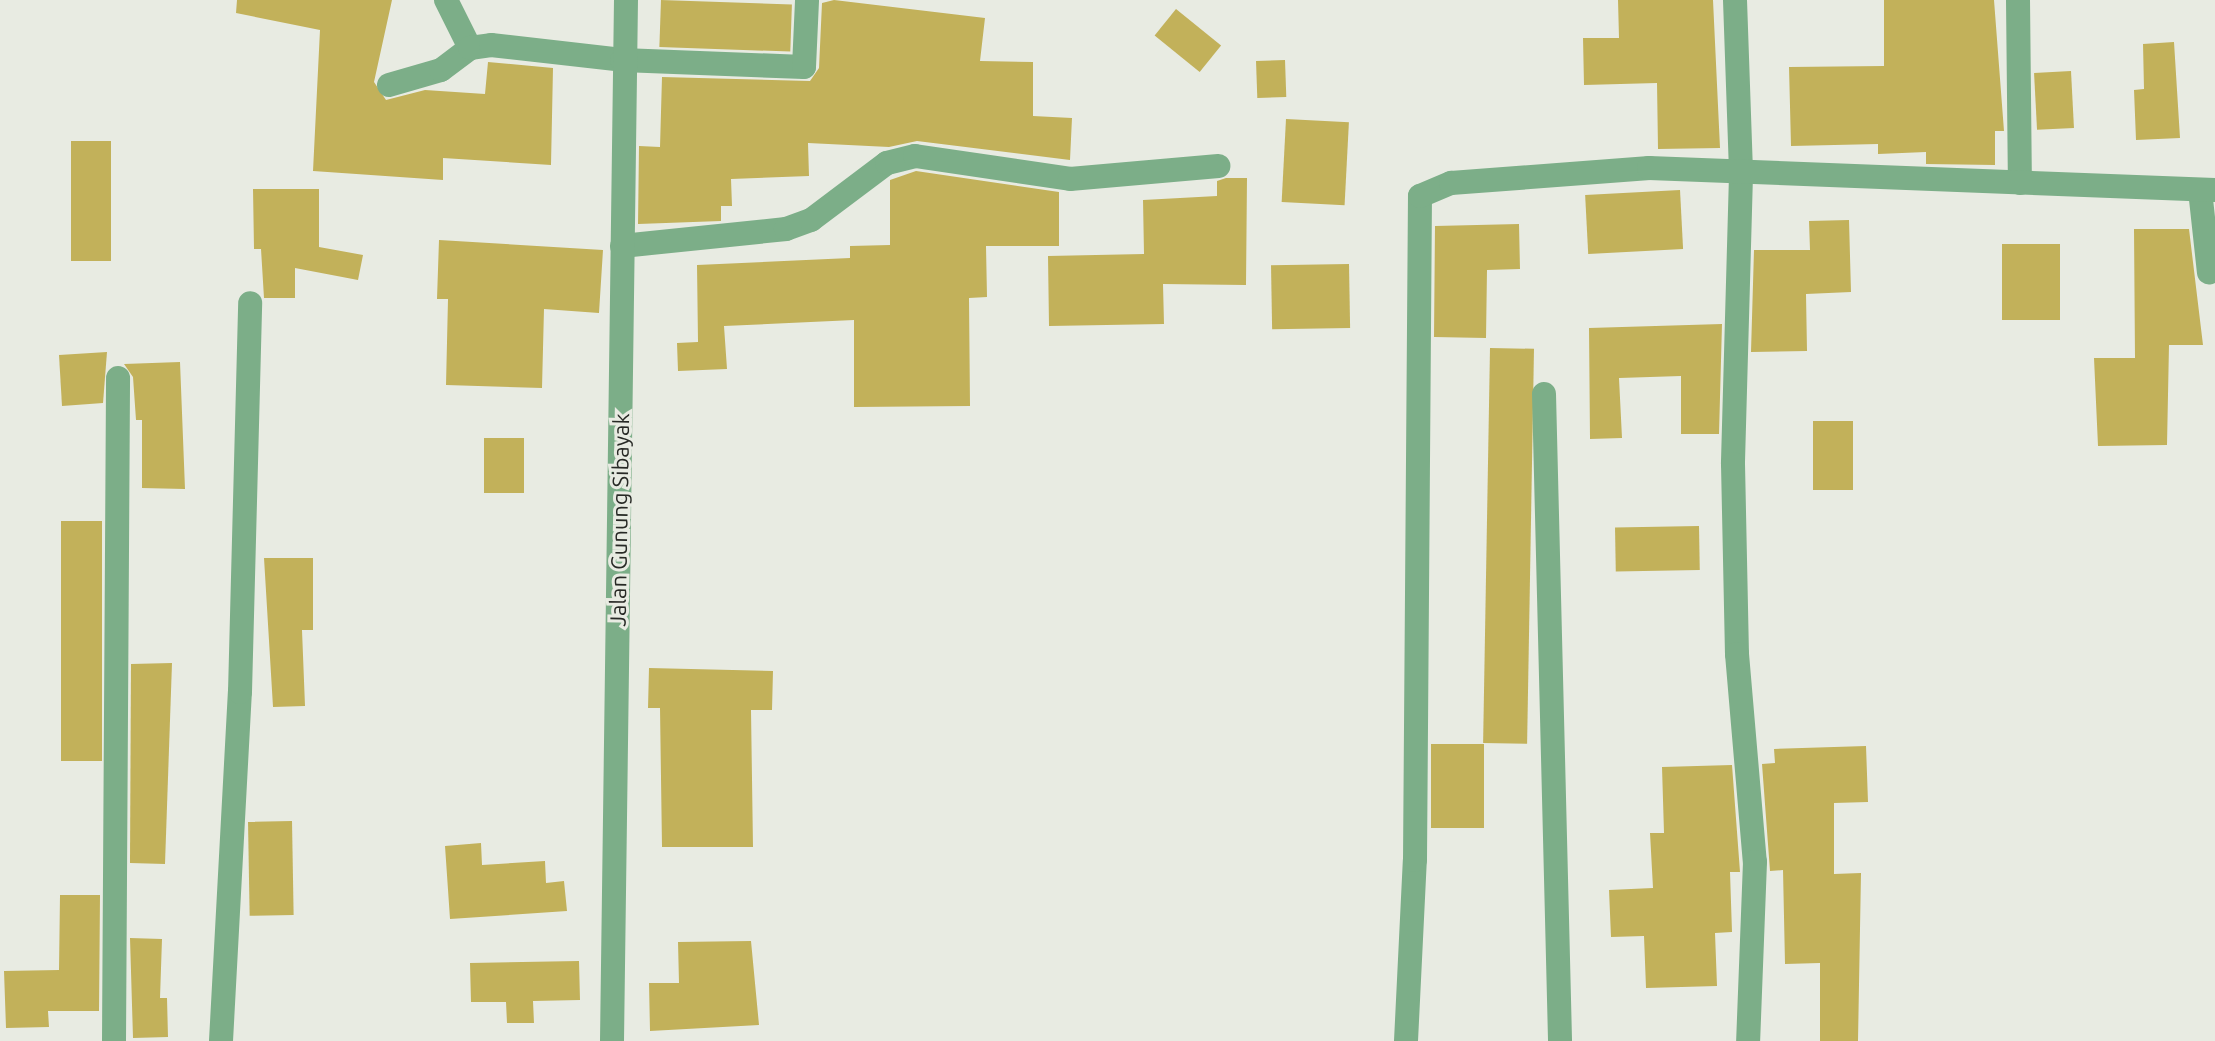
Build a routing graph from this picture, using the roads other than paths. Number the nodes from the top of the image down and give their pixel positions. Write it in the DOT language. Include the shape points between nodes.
graph roads {
  1 [pos="446,0"];
  2 [pos="626,0"];
  3 [pos="807,0"];
  4 [pos="1735,0"];
  5 [pos="2018,0"];
  6 [pos="470,48"];
  7 [pos="622,60"];
  8 [pos="389,85"];
  9 [pos="1218,166"];
  10 [pos="1741,175"];
  11 [pos="2020,183"];
  12 [pos="2207,190"];
  13 [pos="622,246"];
  14 [pos="2209,273"];
  15 [pos="250,303"];
  16 [pos="118,378"];
  17 [pos="1544,394"];
  18 [pos="114,1041"];
  19 [pos="221,1041"];
  20 [pos="612,1041"];
  21 [pos="1406,1041"];
  22 [pos="1560,1041"];
  23 [pos="1748,1041"];
  1 -- 6 [label="street"];
  2 -- 7 [label="street, Jalan Gunung Sibayak"];
  3 -- 7 [label="street" via="804,67"];
  4 -- 10 [label="street"];
  5 -- 11 [label="street"];
  6 -- 7 [label="street"];
  6 -- 8 [label="street" via="441,70"];
  7 -- 13 [label="street, Jalan Gunung Sibayak"];
  9 -- 13 [label="street" via="1070,179 915,156 887,163 811,220 786,229"];
  10 -- 11 [label="street"];
  10 -- 21 [label="street" via="1600,171 1451,183 1420,196 1415,860"];
  10 -- 23 [label="street" via="1733,464 1737,654 1755,862"];
  11 -- 12 [label="street"];
  12 -- 14 [label="street"];
  13 -- 20 [label="street, Jalan Gunung Sibayak"];
  15 -- 19 [label="street" via="240,692"];
  16 -- 18 [label="street"];
  17 -- 22 [label="street"];
}
